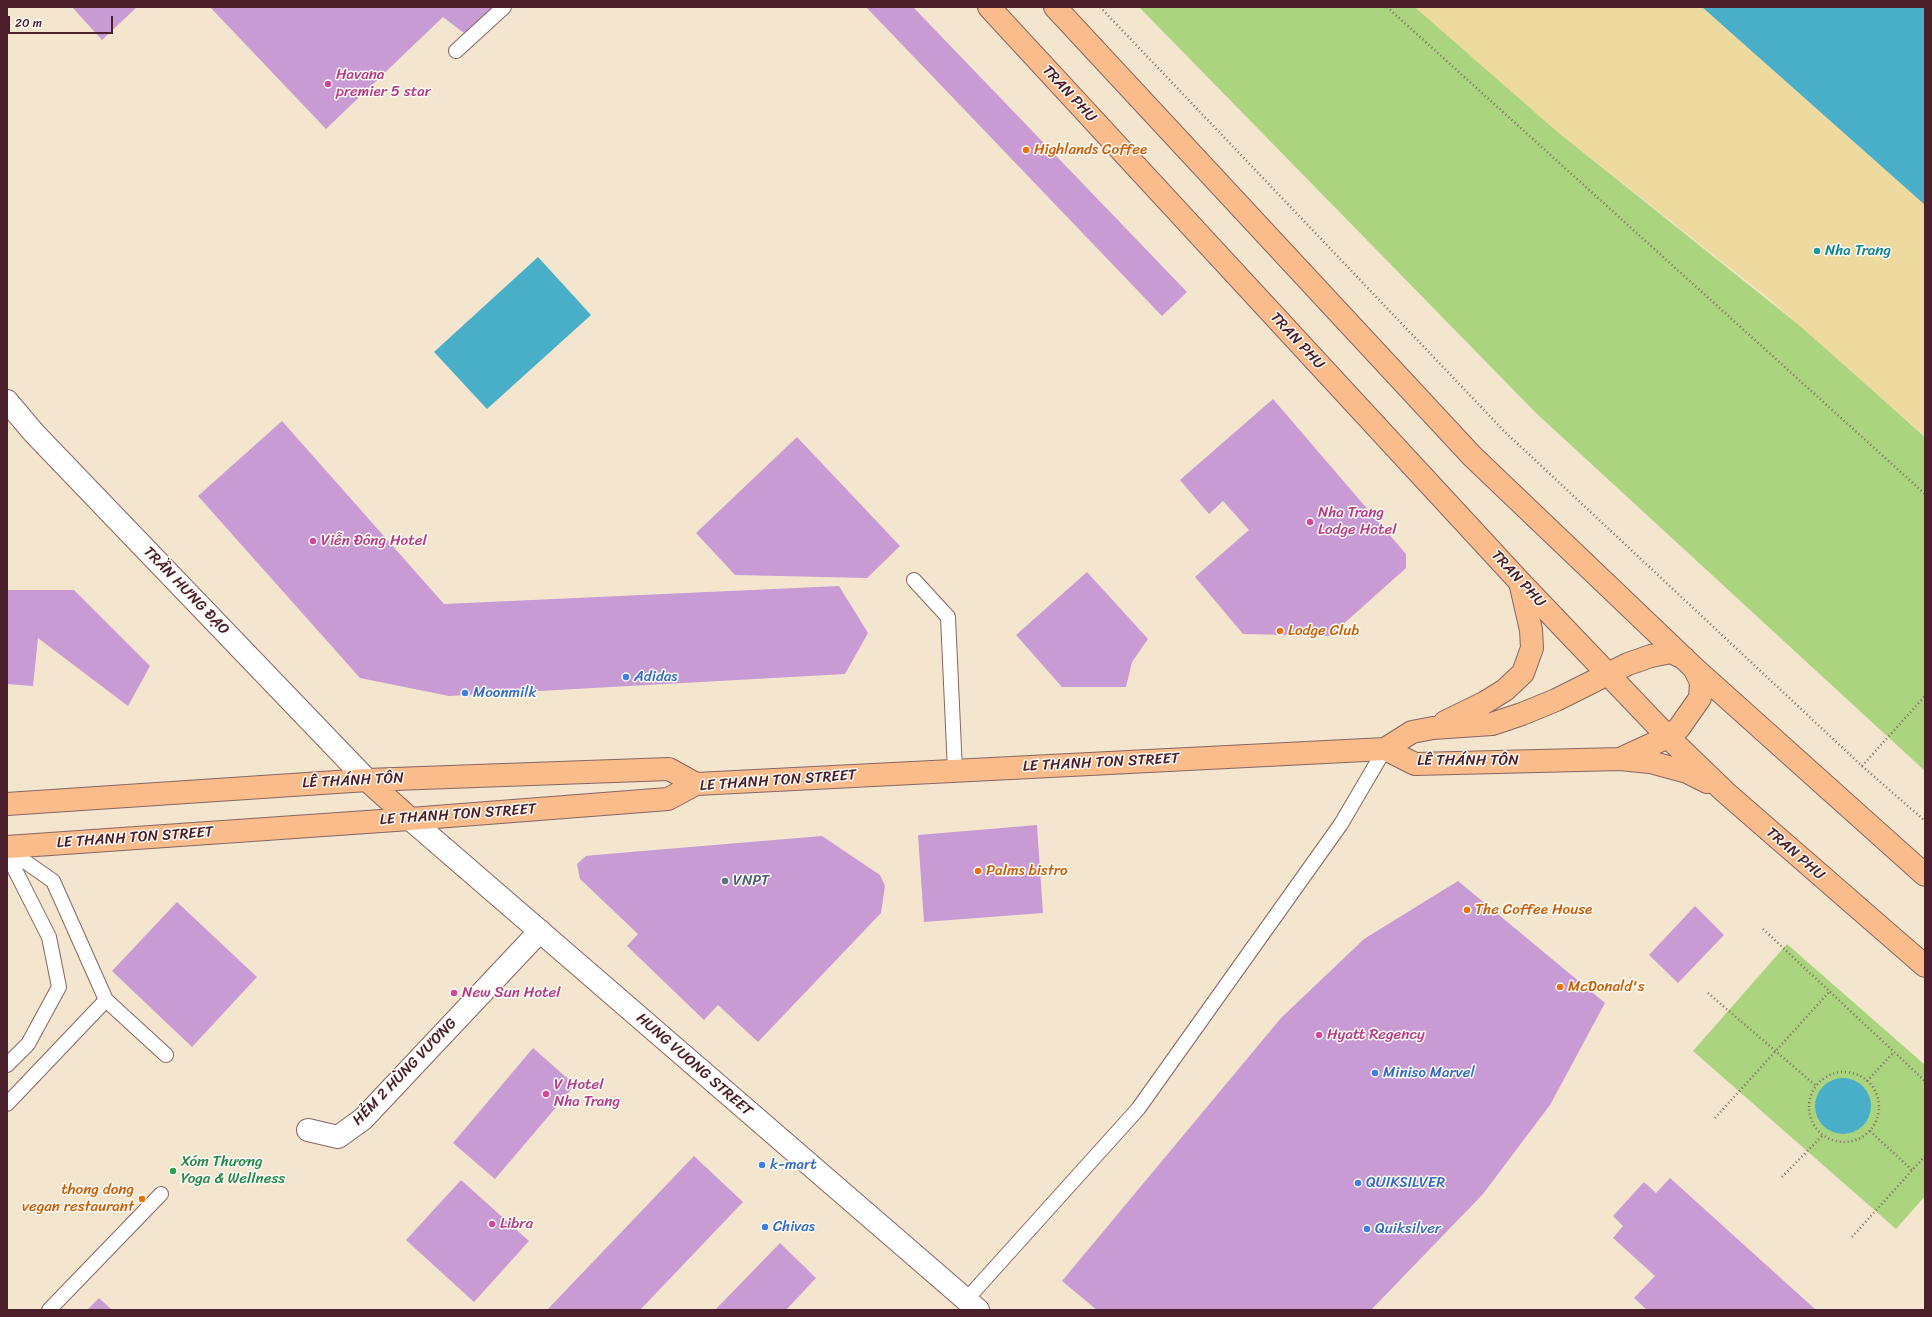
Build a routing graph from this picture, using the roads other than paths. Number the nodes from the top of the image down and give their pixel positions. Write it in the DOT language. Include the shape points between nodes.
graph roads {
  1 [pos="504,7"];
  2 [pos="989,7"];
  3 [pos="1055,7"];
  4 [pos="456,51"];
  5 [pos="7,401"];
  6 [pos="914,580"];
  7 [pos="1520,582"];
  8 [pos="1689,663"];
  9 [pos="1608,674"];
  10 [pos="1433,728"];
  11 [pos="1668,737"];
  12 [pos="1385,749"];
  13 [pos="1620,759"];
  14 [pos="955,771"];
  15 [pos="367,780"];
  16 [pos="696,784"];
  17 [pos="1725,792"];
  18 [pos="7,804"];
  19 [pos="410,819"];
  20 [pos="7,848"];
  21 [pos="7,854"];
  22 [pos="1925,875"];
  23 [pos="540,931"];
  24 [pos="1925,966"];
  25 [pos="106,1000"];
  26 [pos="166,1055"];
  27 [pos="7,1065"];
  28 [pos="7,1104"];
  29 [pos="308,1130"];
  30 [pos="161,1194"];
  31 [pos="972,1305"];
  32 [pos="49,1310"];
  1 -- 4 [label="lane"];
  2 -- 7 [label="main road, TRAN PHU"];
  3 -- 8 [label="main road" via="1472,456"];
  5 -- 15 [label="street, TRẦN HƯNG ĐẠO" via="34,433"];
  6 -- 14 [label="lane" via="948,617"];
  7 -- 9 [label="main road, TRAN PHU"];
  7 -- 10 [label="main road" via="1532,642 1523,673 1505,690 1484,703"];
  8 -- 9 [label="main road" via="1671,652 1628,664"];
  8 -- 11 [label="main road" via="1701,682 1700,698 1679,728"];
  8 -- 22 [label="main road"];
  9 -- 10 [label="main road, LÊ THÁNH TÔN" via="1550,703 1492,724"];
  9 -- 11 [label="main road, TRAN PHU"];
  10 -- 12 [label="main road, LÊ THÁNH TÔN" via="1412,732"];
  11 -- 13 [label="main road, LÊ THÁNH TÔN"];
  11 -- 17 [label="main road, TRAN PHU"];
  12 -- 13 [label="main road, LÊ THÁNH TÔN" via="1415,764"];
  12 -- 14 [label="main road, LE THANH TON STREET"];
  12 -- 31 [label="lane" via="1341,824 1138,1109"];
  13 -- 17 [label="main road" via="1650,762 1687,772"];
  14 -- 16 [label="main road, LE THANH TON STREET"];
  15 -- 16 [label="main road, LÊ THÁNH TÔN" via="669,769"];
  15 -- 18 [label="main road, LÊ THÁNH TÔN"];
  15 -- 19 [label="main road"];
  16 -- 19 [label="main road, LE THANH TON STREET" via="668,799"];
  17 -- 24 [label="main road, TRAN PHU"];
  19 -- 20 [label="main road, LE THANH TON STREET"];
  19 -- 23 [label="street, HUNG VUONG STREET"];
  20 -- 25 [label="lane" via="53,881"];
  21 -- 27 [label="lane" via="48,937 59,987 28,1044"];
  23 -- 29 [label="street, HẺM 2 HÙNG VƯƠNG" via="363,1119 338,1137"];
  23 -- 31 [label="street, HUNG VUONG STREET"];
  25 -- 26 [label="lane"];
  25 -- 28 [label="lane"];
  30 -- 32 [label="lane"];
}
